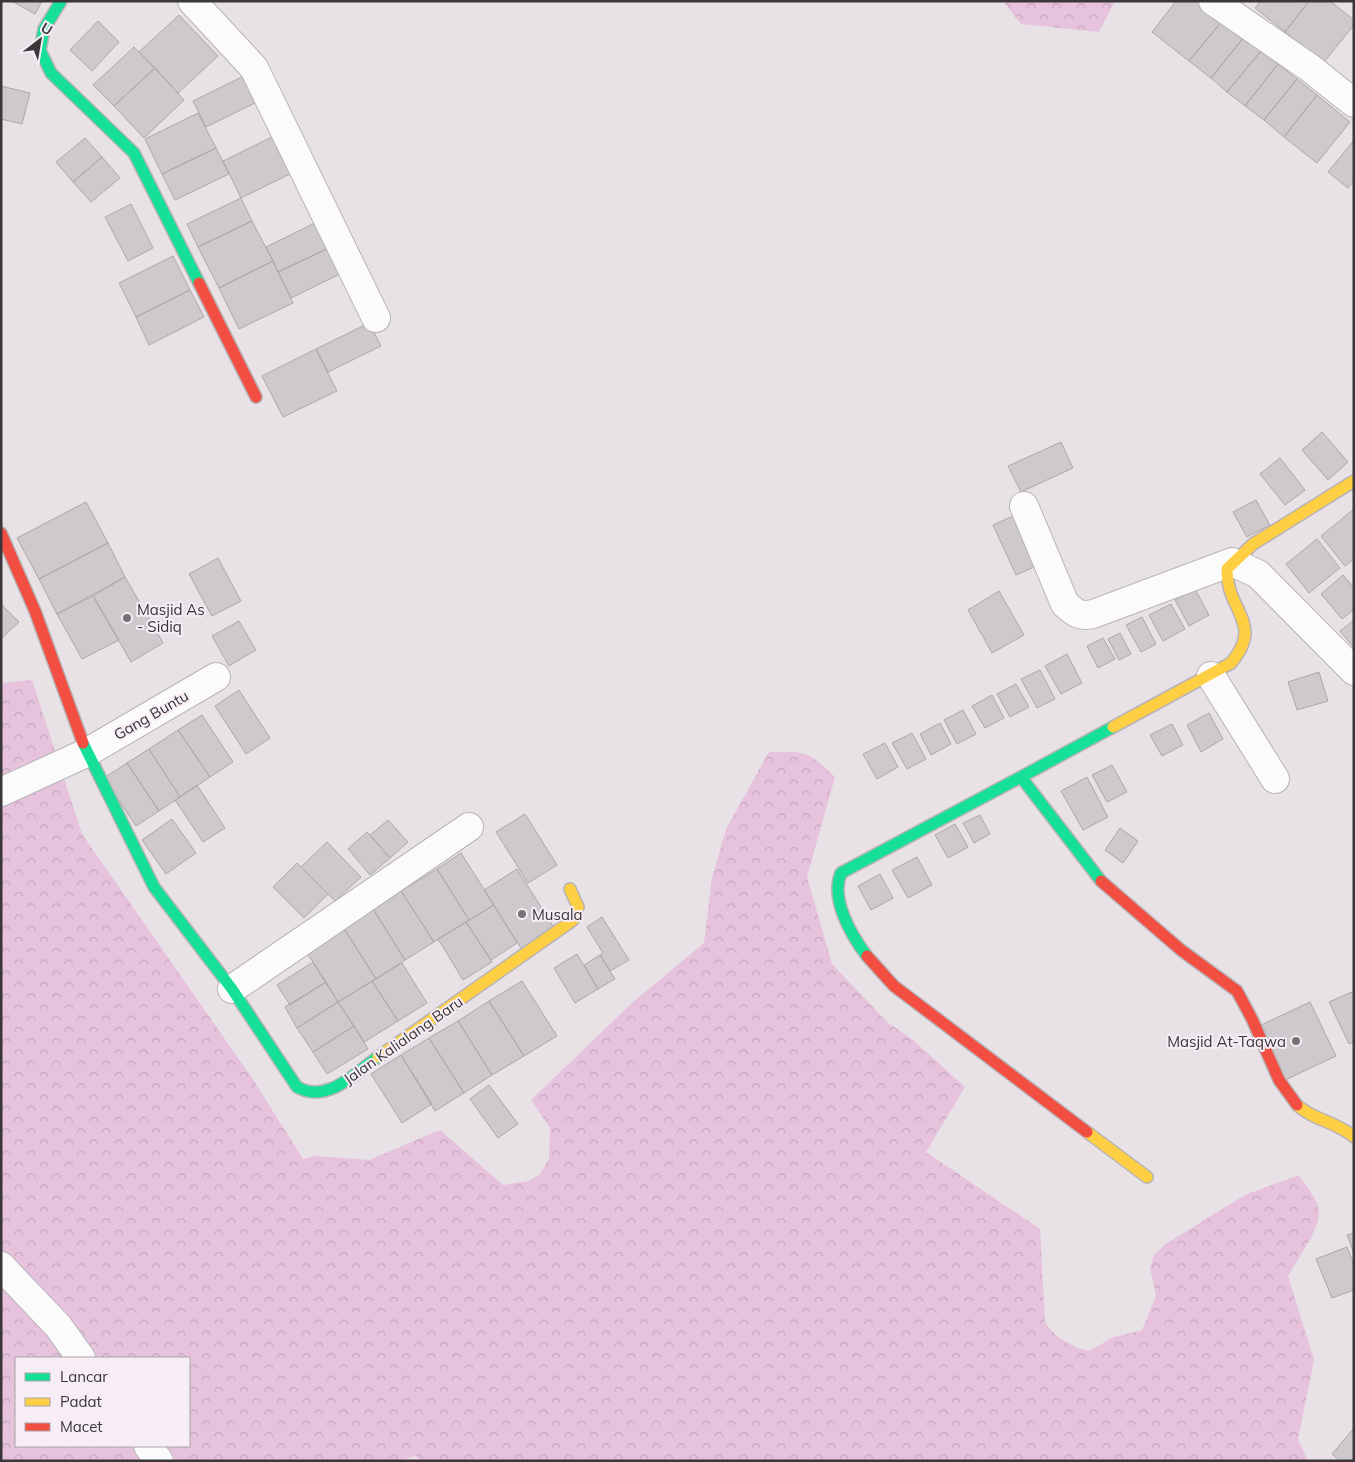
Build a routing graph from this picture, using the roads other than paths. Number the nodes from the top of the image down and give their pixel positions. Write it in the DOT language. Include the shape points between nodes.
graph roads {
  1 [pos="61,1"];
  2 [pos="192,1"];
  3 [pos="1213,1"];
  4 [pos="1354,103"];
  5 [pos="376,318"];
  6 [pos="256,397"];
  7 [pos="1350,489"];
  8 [pos="1024,506"];
  9 [pos="1,533"];
  10 [pos="1232,562"];
  11 [pos="1354,671"];
  12 [pos="216,676"];
  13 [pos="1211,676"];
  14 [pos="86,753"];
  15 [pos="1022,776"];
  16 [pos="1275,779"];
  17 [pos="1,792"];
  18 [pos="470,827"];
  19 [pos="570,889"];
  20 [pos="232,989"];
  21 [pos="1354,1137"];
  22 [pos="1146,1177"];
  23 [pos="1,1266"];
  24 [pos="80,1357"];
  25 [pos="149,1447"];
  26 [pos="160,1461"];
  1 -- 6 [label="street" via="44,29 40,50 51,73 134,152"];
  2 -- 5 [label="street" via="254,68"];
  3 -- 4 [label="street" via="1310,68"];
  7 -- 10 [label="street" via="1253,544"];
  8 -- 10 [label="street" via="1066,604 1082,616"];
  9 -- 14 [label="street, Jalan Kalialang Baru" via="35,611"];
  10 -- 11 [label="street" via="1258,574"];
  10 -- 13 [label="street" via="1227,569 1227,586 1246,628 1247,642 1241,654"];
  12 -- 14 [label="street, Gang Buntu"];
  13 -- 15 [label="street"];
  13 -- 16 [label="street"];
  14 -- 17 [label="street"];
  14 -- 20 [label="street, Jalan Kalialang Baru" via="154,887"];
  15 -- 21 [label="street" via="1097,878 1244,1000 1266,1054 1296,1104"];
  15 -- 22 [label="street" via="841,873 836,884 837,895 851,934 894,986"];
  18 -- 20 [label="street"];
  19 -- 20 [label="street, Jalan Kalialang Baru" via="578,907 573,920 329,1091 319,1094 309,1094 297,1087"];
  23 -- 24 [label="street" via="58,1326"];
  25 -- 26 [label="street"];
}
